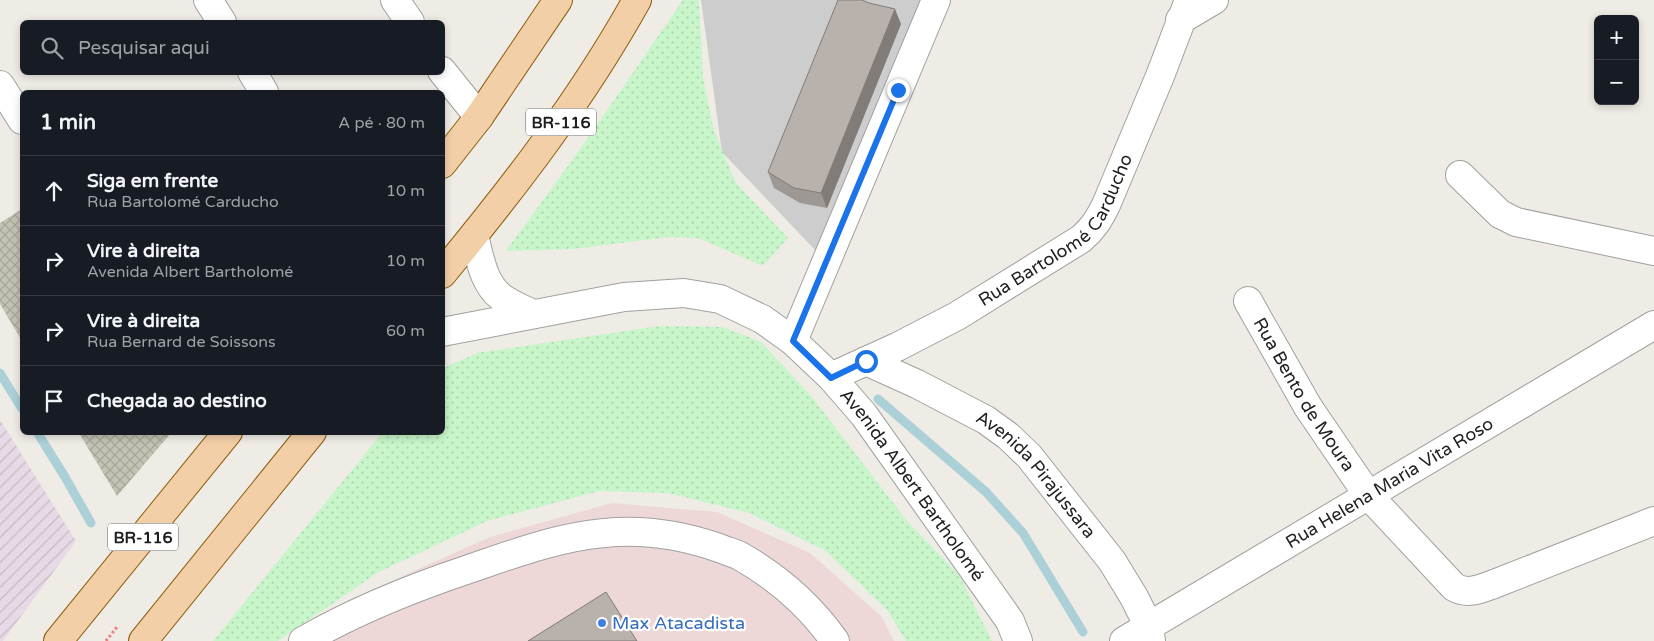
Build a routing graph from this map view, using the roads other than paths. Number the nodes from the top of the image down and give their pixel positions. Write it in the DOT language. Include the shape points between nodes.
graph roads {
  1 [pos="208,0"];
  2 [pos="395,0"];
  3 [pos="558,0"];
  4 [pos="637,0"];
  5 [pos="936,0"];
  6 [pos="1214,0"];
  7 [pos="1185,10"];
  8 [pos="221,20"];
  9 [pos="409,20"];
  10 [pos="254,75"];
  11 [pos="445,75"];
  12 [pos="0,85"];
  13 [pos="263,90"];
  14 [pos="20,117"];
  15 [pos="479,118"];
  16 [pos="445,160"];
  17 [pos="1460,175"];
  18 [pos="474,236"];
  19 [pos="1654,251"];
  20 [pos="445,270"];
  21 [pos="1248,300"];
  22 [pos="533,314"];
  23 [pos="1654,325"];
  24 [pos="445,331"];
  25 [pos="793,341"];
  26 [pos="866,361"];
  27 [pos="831,378"];
  28 [pos="226,435"];
  29 [pos="310,435"];
  30 [pos="1369,496"];
  31 [pos="1654,521"];
  32 [pos="1150,634"];
  33 [pos="58,641"];
  34 [pos="143,641"];
  35 [pos="304,641"];
  36 [pos="835,641"];
  37 [pos="1018,641"];
  38 [pos="1124,641"];
  1 -- 8 [label="street"];
  2 -- 9 [label="street"];
  3 -- 15 [label="main road"];
  4 -- 18 [label="main road, BR-116" via="568,113"];
  5 -- 25 [label="street"];
  6 -- 7 [label="street"];
  7 -- 26 [label="street, Rua Bartolomé Carducho" via="1106,205 1092,231 957,316"];
  10 -- 13 [label="street"];
  11 -- 15 [label="street"];
  12 -- 14 [label="street"];
  15 -- 16 [label="main road"];
  17 -- 19 [label="street" via="1500,214 1516,222"];
  18 -- 20 [label="main road, BR-116"];
  18 -- 22 [label="street" via="486,278 493,289 502,298"];
  21 -- 30 [label="street, Rua Bento de Moura" via="1308,407"];
  22 -- 24 [label="street, Avenida Albert Bartholomé"];
  22 -- 25 [label="street, Avenida Albert Bartholomé" via="624,297 684,293 720,299 762,319"];
  23 -- 30 [label="street, Rua Helena Maria Vita Roso"];
  25 -- 27 [label="street, Avenida Albert Bartholomé"];
  26 -- 27 [label="street, Rua Bartolomé Carducho"];
  26 -- 32 [label="street, Avenida Pirajussara" via="986,420 1029,456 1112,561 1134,597"];
  27 -- 37 [label="street, Avenida Albert Bartholomé" via="870,423 1010,621"];
  28 -- 33 [label="main road, BR-116"];
  29 -- 34 [label="main road"];
  30 -- 31 [label="street, Rua Bento de Moura" via="1462,592 1494,584"];
  30 -- 32 [label="street, Rua Helena Maria Vita Roso"];
  32 -- 38 [label="street, Rua Helena Maria Vita Roso"];
  35 -- 36 [label="street" via="329,626 422,585 560,540 604,533 642,533 693,539 739,556 781,584 821,621"];
}
